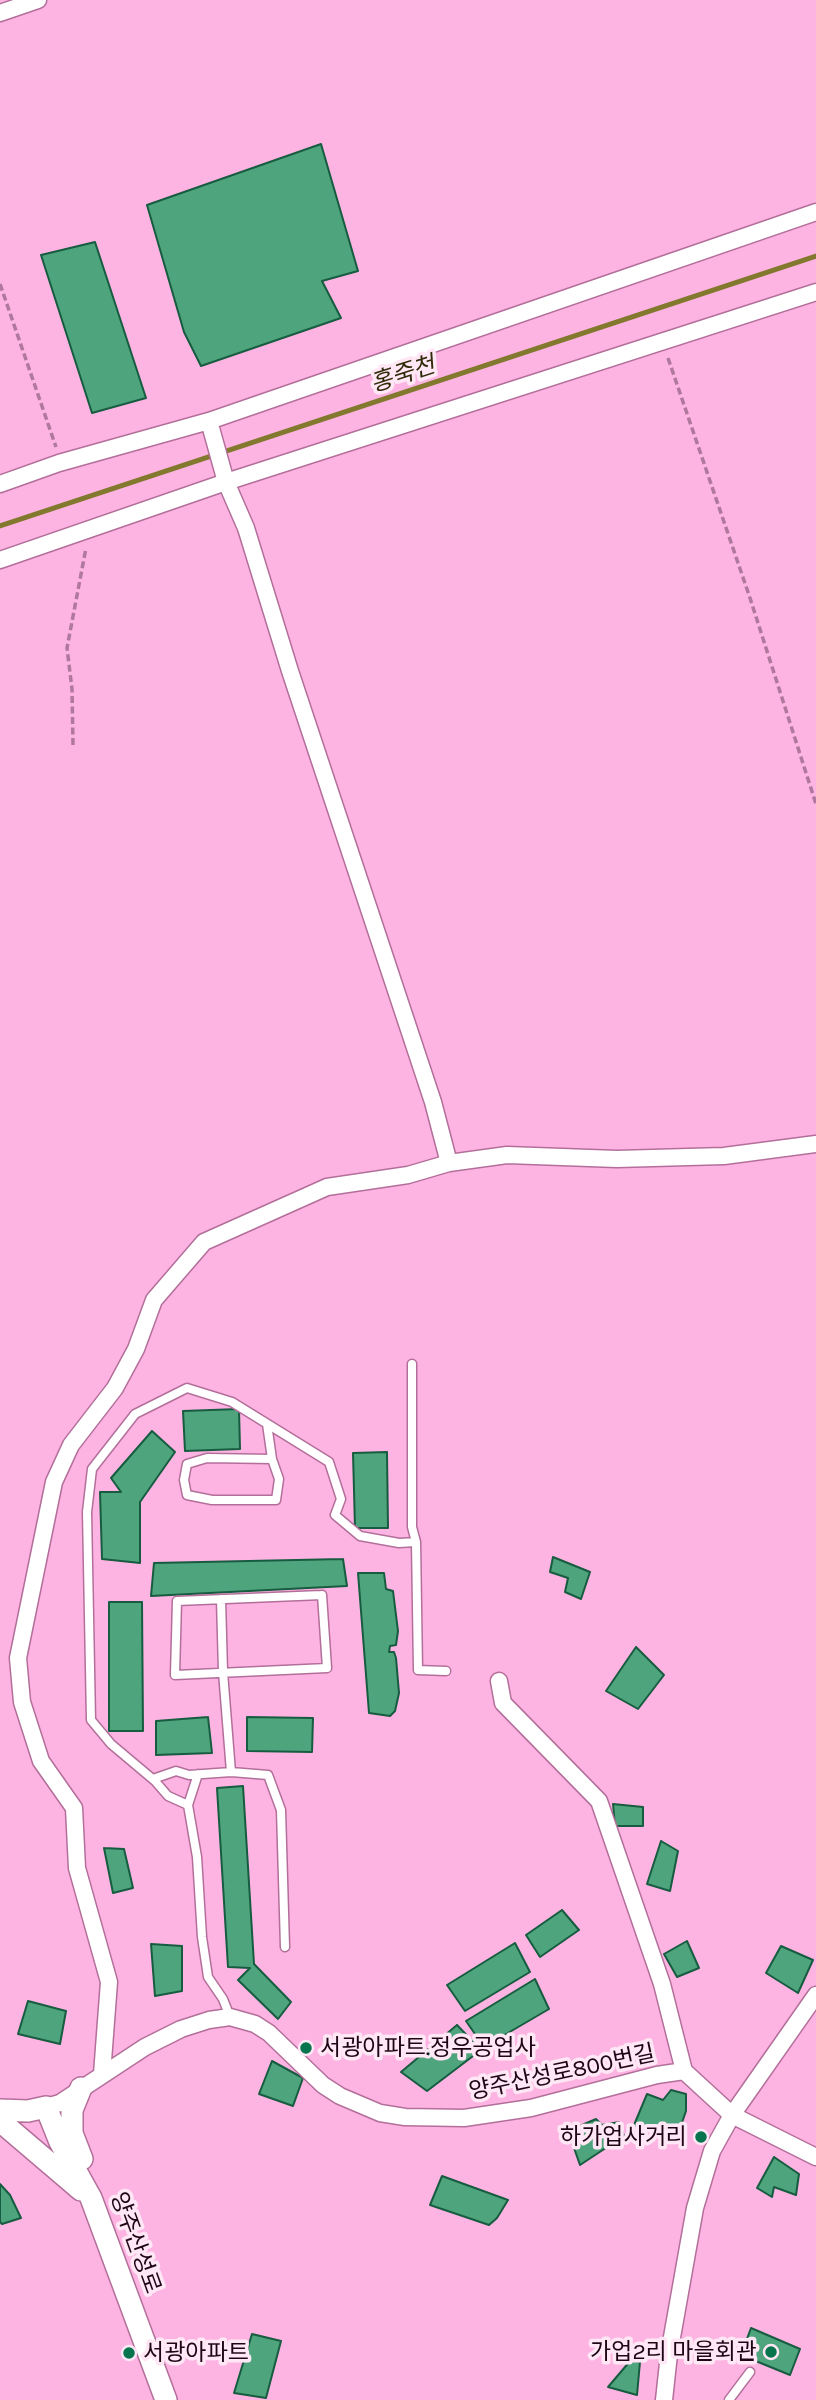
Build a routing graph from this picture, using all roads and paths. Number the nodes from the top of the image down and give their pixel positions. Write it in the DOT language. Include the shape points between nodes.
graph roads {
  1 [pos="38,0"];
  2 [pos="0,13"];
  3 [pos="816,212"];
  4 [pos="0,284"];
  5 [pos="816,292"];
  6 [pos="663,342"];
  7 [pos="209,421"];
  8 [pos="58,463"];
  9 [pos="226,482"];
  10 [pos="0,484"];
  11 [pos="90,529"];
  12 [pos="0,560"];
  13 [pos="73,745"];
  14 [pos="816,804"];
  15 [pos="816,1144"];
  16 [pos="449,1163"];
  17 [pos="412,1364"];
  18 [pos="267,1423"];
  19 [pos="272,1459"];
  20 [pos="416,1542"];
  21 [pos="221,1599"];
  22 [pos="446,1671"];
  23 [pos="223,1672"];
  24 [pos="499,1681"];
  25 [pos="231,1772"];
  26 [pos="198,1774"];
  27 [pos="153,1779"];
  28 [pos="188,1805"];
  29 [pos="285,1947"];
  30 [pos="816,1995"];
  31 [pos="230,2017"];
  32 [pos="684,2071"];
  33 [pos="102,2074"];
  34 [pos="81,2088"];
  35 [pos="46,2108"];
  36 [pos="0,2110"];
  37 [pos="732,2115"];
  38 [pos="0,2121"];
  39 [pos="816,2157"];
  40 [pos="91,2198"];
  41 [pos="750,2372"];
  42 [pos="166,2400"];
  43 [pos="663,2400"];
  44 [pos="729,2400"];
  1 -- 2 [label="street"];
  3 -- 7 [label="street"];
  4 -- 8 [label="path" via="55,441"];
  5 -- 6 [label="street"];
  6 -- 9 [label="street"];
  6 -- 14 [label="path"];
  7 -- 8 [label="street"];
  7 -- 9 [label="street"];
  8 -- 10 [label="street"];
  9 -- 11 [label="street"];
  9 -- 16 [label="street" via="246,528"];
  11 -- 12 [label="street"];
  11 -- 13 [label="path" via="66,648"];
  15 -- 16 [label="street" via="724,1156 507,1155"];
  16 -- 33 [label="street" via="408,1175 327,1187 204,1242 154,1300 115,1388 71,1445 54,1482 18,1658 22,1702 41,1761 74,1808 77,1868 109,1982"];
  17 -- 20 [label="lane" via="412,1527"];
  18 -- 19 [label="lane"];
  18 -- 20 [label="lane" via="329,1462 341,1499 335,1515 360,1536"];
  18 -- 27 [label="lane" via="232,1402 187,1388 135,1414 92,1469 87,1512 91,1720 111,1744"];
  19 -- 19 [label="lane" via="207,1458 187,1464 187,1495 212,1500 276,1500 279,1479"];
  20 -- 22 [label="lane" via="418,1670"];
  21 -- 23 [label="lane"];
  21 -- 23 [label="lane" via="177,1601 175,1675"];
  21 -- 23 [label="lane" via="321,1595 327,1668"];
  23 -- 25 [label="lane"];
  24 -- 32 [label="street, 양주산성로800번길" via="503,1703 599,1801 662,1984"];
  25 -- 26 [label="lane"];
  25 -- 29 [label="lane" via="268,1775 281,1810"];
  26 -- 27 [label="lane" via="176,1771"];
  26 -- 28 [label="lane"];
  27 -- 28 [label="lane" via="168,1796"];
  28 -- 31 [label="lane" via="208,1977"];
  30 -- 37 [label="street"];
  31 -- 32 [label="street, 양주산성로800번길" via="269,2033 340,2096 405,2118 464,2118 531,2108"];
  31 -- 33 [label="street" via="180,2029"];
  32 -- 37 [label="street, 양주산성로800번길"];
  33 -- 34 [label="street"];
  34 -- 35 [label="street"];
  34 -- 40 [label="street" via="72,2110 72,2133"];
  35 -- 36 [label="street"];
  35 -- 40 [label="street, 양주산성로"];
  37 -- 39 [label="street, 양주산성로800번길"];
  37 -- 43 [label="street" via="712,2151 695,2208"];
  38 -- 40 [label="street"];
  40 -- 42 [label="street, 양주산성로"];
  41 -- 44 [label="lane"];
}
